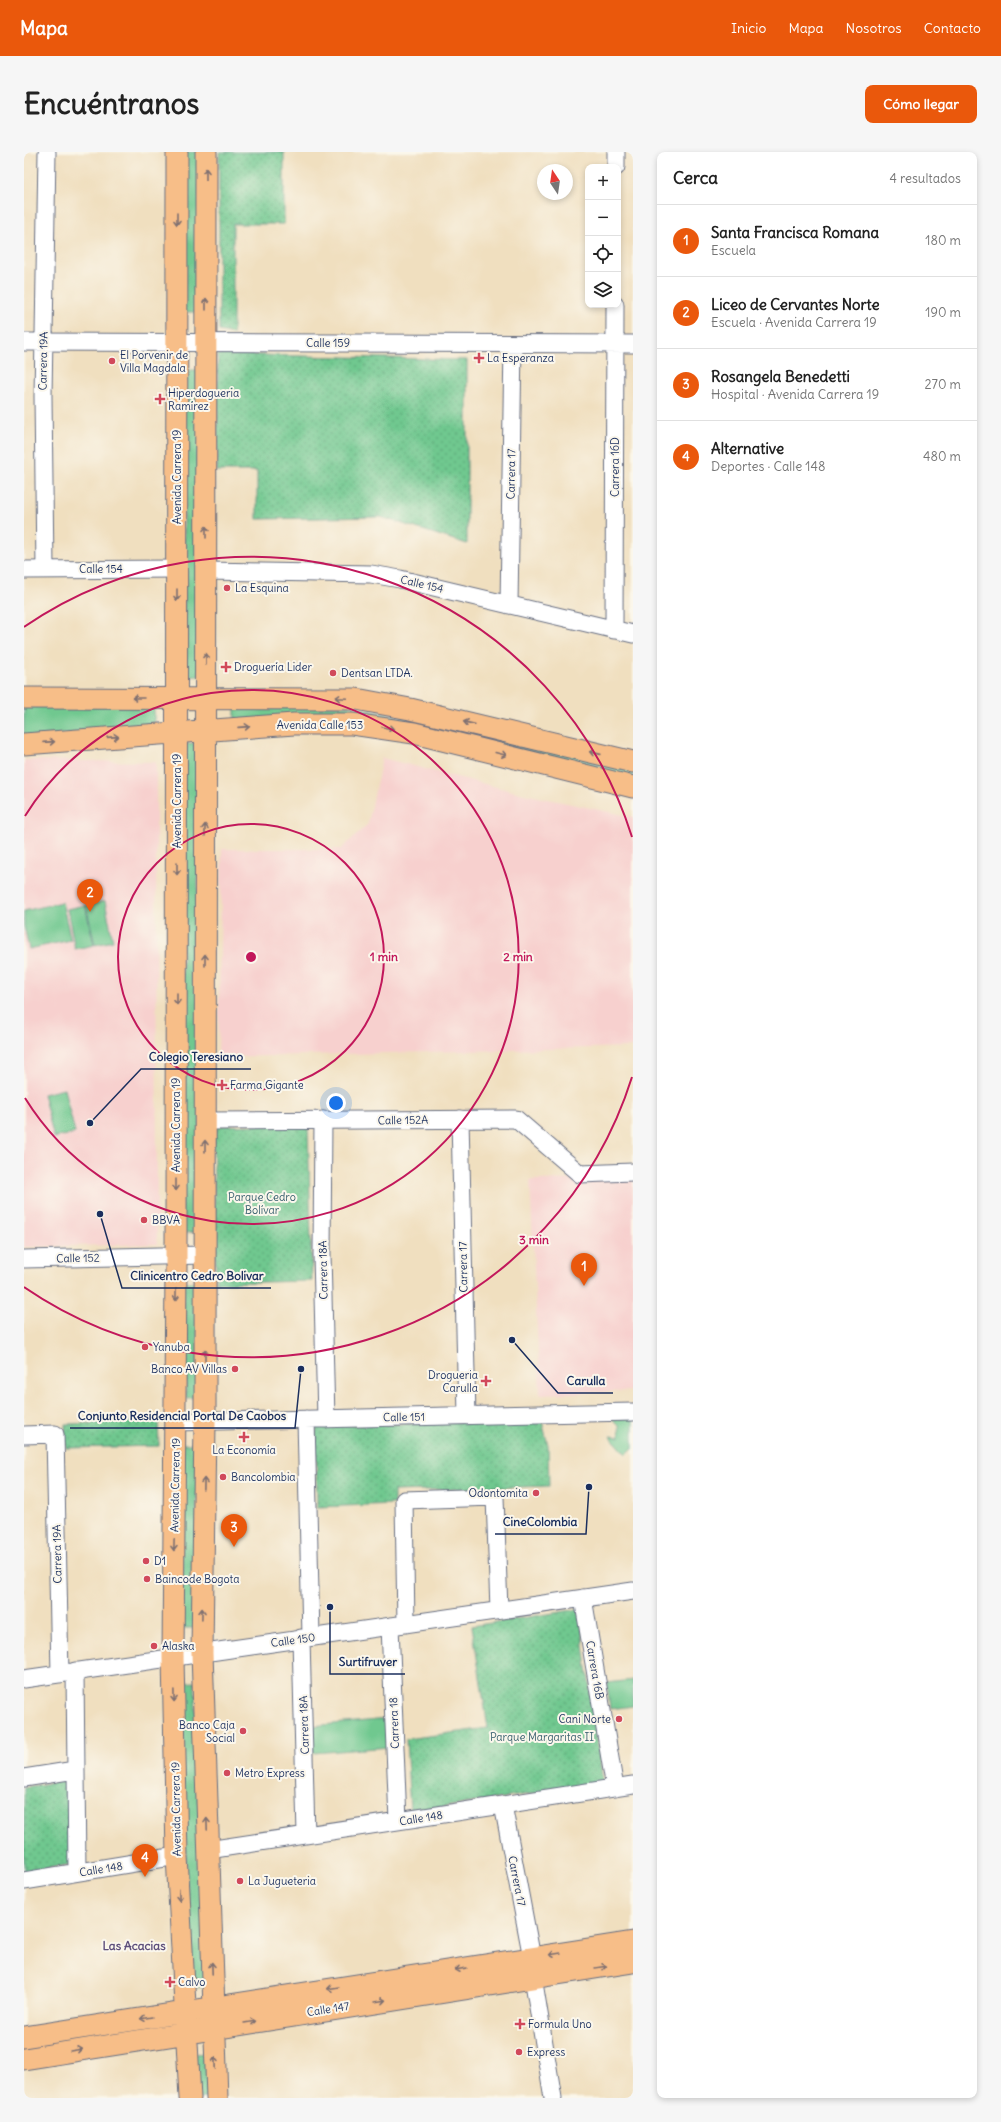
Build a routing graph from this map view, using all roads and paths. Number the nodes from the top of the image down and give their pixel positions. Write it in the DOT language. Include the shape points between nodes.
graph roads {
  1 [pos="47,152"];
  2 [pos="177,152"];
  3 [pos="206,152"];
  4 [pos="616,152"];
  5 [pos="616,164"];
  6 [pos="616,308"];
  7 [pos="24,342"];
  8 [pos="44,342"];
  9 [pos="177,343"];
  10 [pos="206,343"];
  11 [pos="513,344"];
  12 [pos="615,344"];
  13 [pos="633,344"];
  14 [pos="177,569"];
  15 [pos="24,570"];
  16 [pos="45,570"];
  17 [pos="206,571"];
  18 [pos="509,605"];
  19 [pos="614,630"];
  20 [pos="633,634"];
  21 [pos="24,698"];
  22 [pos="177,698"];
  23 [pos="206,698"];
  24 [pos="206,730"];
  25 [pos="177,732"];
  26 [pos="24,744"];
  27 [pos="633,762"];
  28 [pos="633,787"];
  29 [pos="460,1119"];
  30 [pos="323,1120"];
  31 [pos="205,1121"];
  32 [pos="633,1172"];
  33 [pos="176,1256"];
  34 [pos="205,1256"];
  35 [pos="24,1260"];
  36 [pos="633,1412"];
  37 [pos="467,1416"];
  38 [pos="306,1419"];
  39 [pos="326,1419"];
  40 [pos="175,1422"];
  41 [pos="205,1422"];
  42 [pos="24,1435"];
  43 [pos="633,1591"];
  44 [pos="583,1598"];
  45 [pos="499,1610"];
  46 [pos="398,1625"];
  47 [pos="306,1638"];
  48 [pos="202,1653"];
  49 [pos="173,1657"];
  50 [pos="67,1672"];
  51 [pos="24,1679"];
  52 [pos="75,1770"];
  53 [pos="24,1778"];
  54 [pos="633,1785"];
  55 [pos="615,1788"];
  56 [pos="503,1805"];
  57 [pos="398,1821"];
  58 [pos="306,1835"];
  59 [pos="208,1850"];
  60 [pos="178,1856"];
  61 [pos="77,1872"];
  62 [pos="24,1881"];
  63 [pos="633,1942"];
  64 [pos="633,1962"];
  65 [pos="532,1968"];
  66 [pos="214,2017"];
  67 [pos="185,2022"];
  68 [pos="53,2033"];
  69 [pos="24,2037"];
  70 [pos="56,2053"];
  71 [pos="24,2059"];
  72 [pos="190,2098"];
  73 [pos="217,2098"];
  74 [pos="553,2098"];
  1 -- 8 [label="street, Carrera 19A"];
  2 -- 9 [label="main road, Avenida Carrera 19, one-way"];
  10 -- 3 [label="main road, one-way"];
  4 -- 5 [label="street"];
  6 -- 12 [label="street, Carrera 16D"];
  7 -- 8 [label="street, Calle 159"];
  8 -- 9 [label="street, Calle 159"];
  8 -- 16 [label="street, Carrera 19A"];
  9 -- 10 [label="street, Calle 159"];
  9 -- 14 [label="main road, Avenida Carrera 19"];
  10 -- 11 [label="street, Calle 159"];
  17 -- 10 [label="main road, one-way"];
  11 -- 12 [label="street, Calle 159"];
  11 -- 18 [label="street, Carrera 17"];
  12 -- 13 [label="street, Calle 159"];
  12 -- 19 [label="street, Carrera 16D"];
  14 -- 16 [label="street, Calle 154"];
  14 -- 22 [label="main road, Avenida Carrera 19, one-way"];
  15 -- 16 [label="street, Calle 154"];
  17 -- 18 [label="street, Calle 154" via="370,574"];
  23 -- 17 [label="main road, one-way"];
  18 -- 19 [label="street, Calle 154"];
  19 -- 20 [label="street, Calle 154"];
  22 -- 21 [label="main road, one-way"];
  22 -- 23 [label="main road"];
  22 -- 25 [label="main road, Avenida Carrera 19"];
  23 -- 24 [label="main road"];
  27 -- 23 [label="main road, one-way" via="369,701 336,698"];
  24 -- 25 [label="main road, Avenida Calle 153"];
  24 -- 28 [label="main road, Avenida Calle 153, one-way" via="310,723 367,725 436,738"];
  31 -- 24 [label="main road, one-way"];
  26 -- 25 [label="main road, Avenida Calle 153, one-way"];
  25 -- 33 [label="main road, Avenida Carrera 19, one-way"];
  29 -- 30 [label="street, Calle 152A"];
  29 -- 32 [label="street, Calle 152A" via="516,1118 580,1174"];
  29 -- 37 [label="street, Carrera 17"];
  30 -- 31 [label="street, Calle 152A"];
  30 -- 39 [label="street, Carrera 18A" via="322,1254"];
  34 -- 31 [label="main road, one-way"];
  33 -- 34 [label="street, Calle 152"];
  33 -- 35 [label="street, Calle 152"];
  33 -- 40 [label="main road, Avenida Carrera 19, one-way"];
  41 -- 34 [label="main road, one-way"];
  36 -- 37 [label="street, Calle 151"];
  37 -- 39 [label="street, Calle 151"];
  38 -- 39 [label="street, Calle 151"];
  38 -- 41 [label="street, Calle 151"];
  38 -- 47 [label="street, Carrera 18A"];
  40 -- 41 [label="street, Calle 151"];
  40 -- 49 [label="main road, Avenida Carrera 19, one-way"];
  48 -- 41 [label="main road, one-way"];
  42 -- 50 [label="street, Carrera 19A" via="55,1434"];
  43 -- 44 [label="street, Calle 150"];
  44 -- 45 [label="street, Calle 150"];
  44 -- 55 [label="street, Carrera 16B"];
  45 -- 46 [label="street, Calle 150"];
  45 -- 46 [label="street, Carrera 18" via="495,1498 404,1500"];
  46 -- 47 [label="street, Calle 150"];
  46 -- 57 [label="street, Carrera 18"];
  47 -- 48 [label="street, Calle 150"];
  47 -- 58 [label="street, Carrera 18A"];
  48 -- 49 [label="street, Calle 150"];
  59 -- 48 [label="main road, one-way"];
  49 -- 50 [label="street, Calle 150"];
  49 -- 60 [label="main road, Avenida Carrera 19, one-way"];
  50 -- 51 [label="street, Calle 150"];
  50 -- 52 [label="street, Carrera 19A"];
  52 -- 53 [label="street"];
  52 -- 61 [label="street, Carrera 19A"];
  54 -- 55 [label="street, Calle 148"];
  55 -- 56 [label="street, Calle 148"];
  56 -- 57 [label="street, Calle 148"];
  56 -- 65 [label="street, Carrera 17"];
  57 -- 58 [label="street, Calle 148"];
  58 -- 59 [label="street, Calle 148"];
  66 -- 59 [label="main road, one-way"];
  60 -- 61 [label="street, Calle 148"];
  60 -- 67 [label="main road, Avenida Carrera 19, one-way"];
  61 -- 62 [label="street, Calle 148"];
  63 -- 65 [label="main road, Calle 147, one-way"];
  65 -- 64 [label="main road, Calle 147, one-way"];
  65 -- 66 [label="main road, Calle 147"];
  65 -- 74 [label="street, Carrera 17"];
  66 -- 67 [label="main road, Calle 147"];
  73 -- 66 [label="main road, one-way"];
  67 -- 68 [label="main road, Calle 147, one-way"];
  70 -- 67 [label="main road, Calle 147, one-way"];
  67 -- 72 [label="main road, Avenida Carrera 19"];
  68 -- 69 [label="main road, Calle 147"];
  68 -- 70 [label="main road"];
  70 -- 71 [label="main road, Calle 147"];
}
